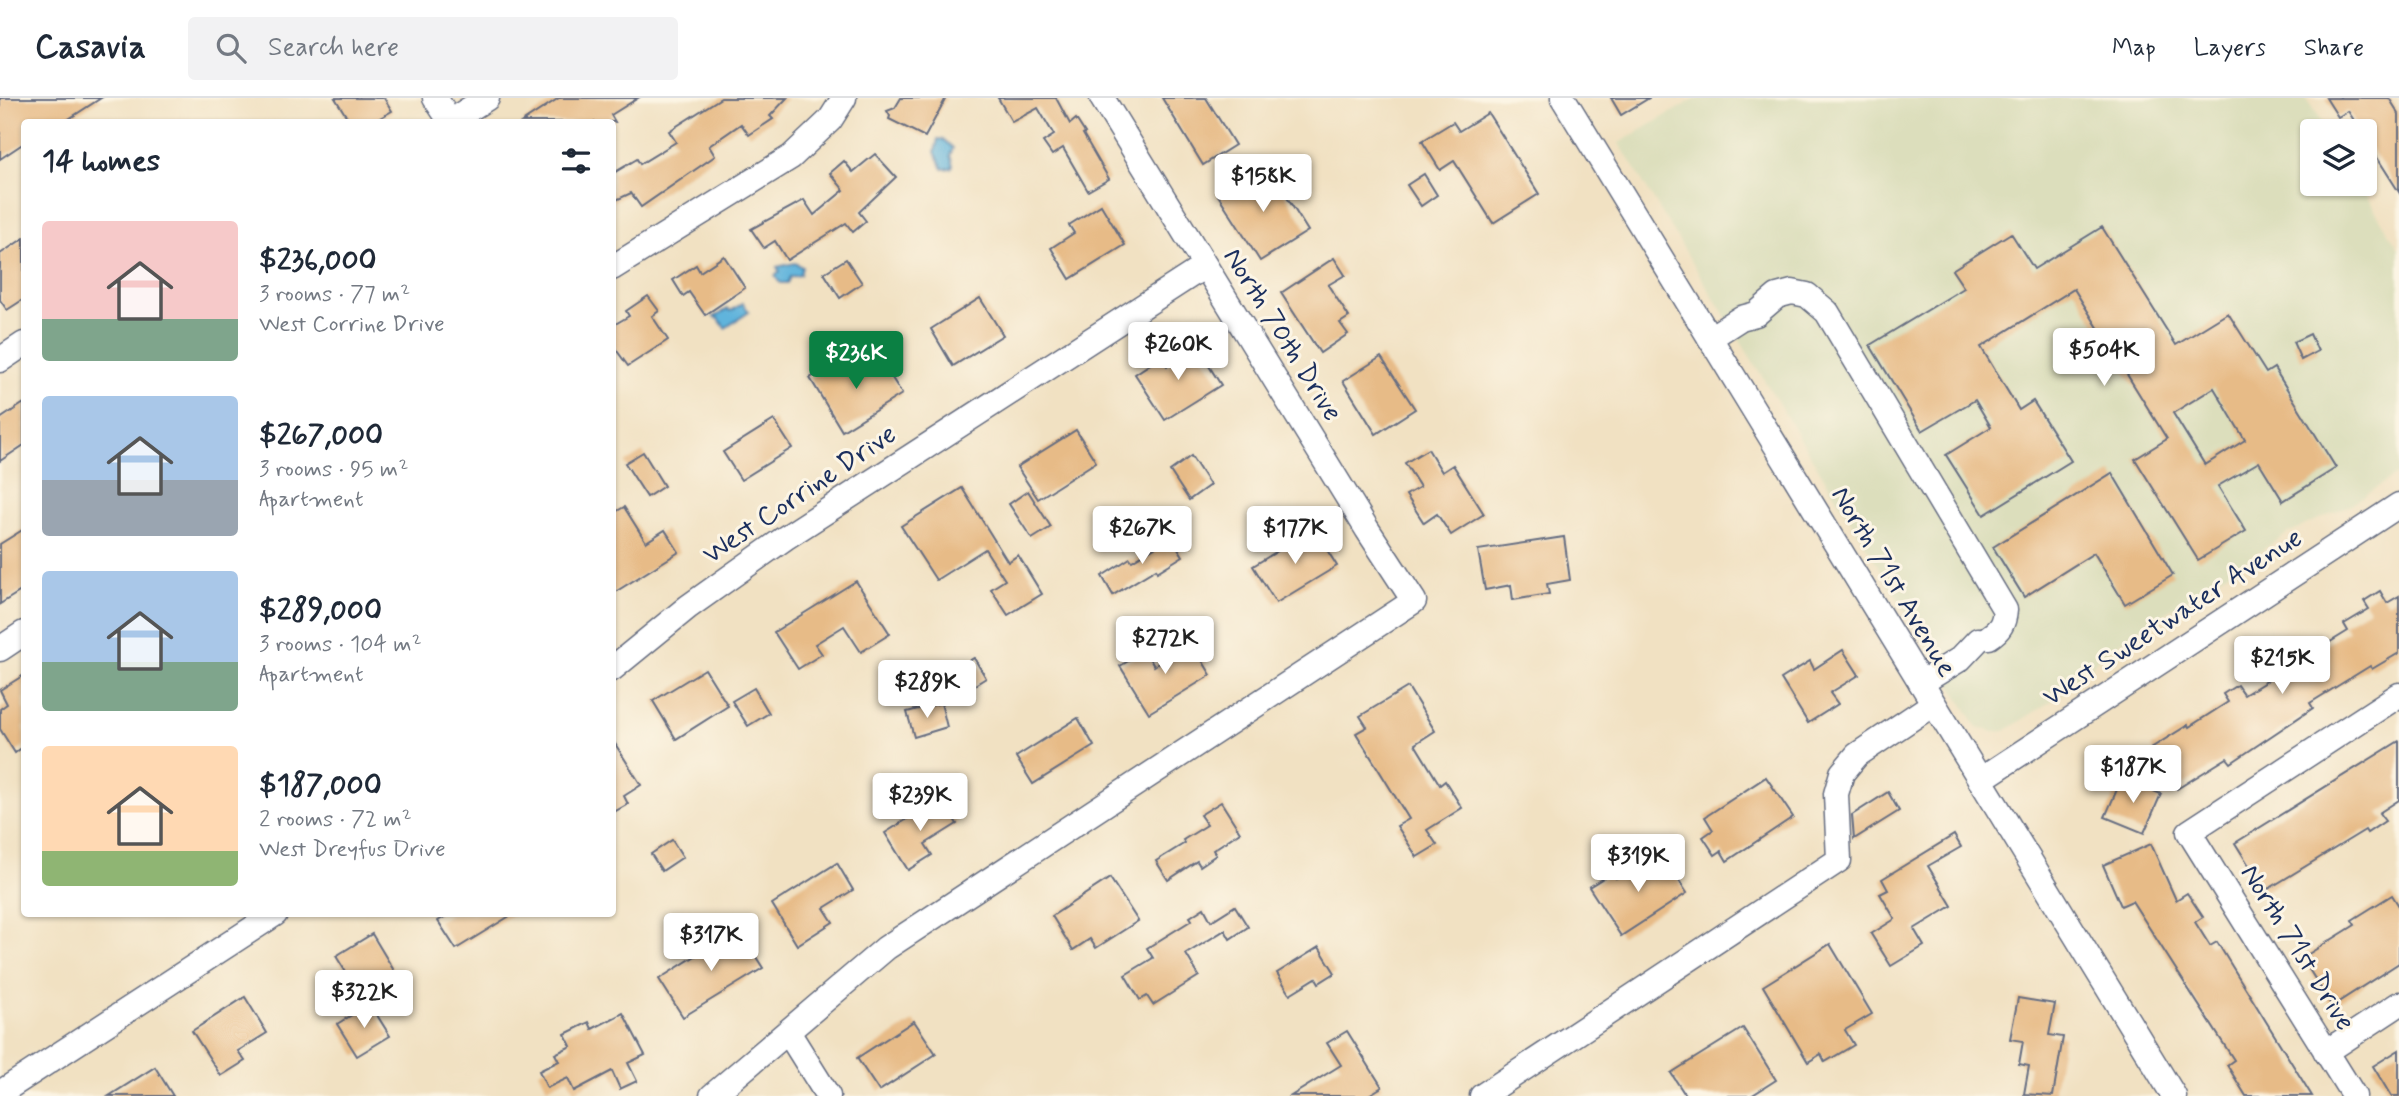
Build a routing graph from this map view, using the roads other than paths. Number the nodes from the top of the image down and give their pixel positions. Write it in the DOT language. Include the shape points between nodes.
graph roads {
  1 [pos="435,98"];
  2 [pos="487,98"];
  3 [pos="844,98"];
  4 [pos="1102,98"];
  5 [pos="1563,98"];
  6 [pos="448,119"];
  7 [pos="455,119"];
  8 [pos="616,266"];
  9 [pos="1205,267"];
  10 [pos="1710,338"];
  11 [pos="21,346"];
  12 [pos="0,360"];
  13 [pos="2399,505"];
  14 [pos="21,635"];
  15 [pos="0,649"];
  16 [pos="616,666"];
  17 [pos="1927,694"];
  18 [pos="2399,695"];
  19 [pos="1980,779"];
  20 [pos="270,917"];
  21 [pos="2399,1004"];
  22 [pos="788,1032"];
  23 [pos="2326,1052"];
  24 [pos="2163,1092"];
  25 [pos="0,1093"];
  26 [pos="712,1096"];
  27 [pos="828,1096"];
  28 [pos="1482,1096"];
  29 [pos="2354,1096"];
  1 -- 6 [label="street"];
  2 -- 7 [label="street"];
  3 -- 8 [label="street" via="830,120 791,157"];
  4 -- 9 [label="street, North 70th Drive"];
  5 -- 10 [label="street, North 71st Avenue"];
  9 -- 16 [label="street, West Corrine Drive" via="785,538"];
  9 -- 22 [label="street, North 70th Drive" via="1414,601 886,948"];
  10 -- 17 [label="street, North 71st Avenue"];
  10 -- 17 [label="street" via="1791,292 1807,295 1827,312 2005,610 1998,631 1960,659"];
  11 -- 12 [label="street"];
  13 -- 19 [label="street, West Sweetwater Avenue"];
  14 -- 15 [label="street"];
  17 -- 19 [label="street, North 71st Avenue"];
  17 -- 28 [label="street" via="1842,773 1836,794 1839,860"];
  18 -- 23 [label="street, North 71st Drive" via="2189,832"];
  19 -- 24 [label="street, North 71st Avenue"];
  20 -- 25 [label="street"];
  21 -- 23 [label="street"];
  22 -- 26 [label="street"];
  22 -- 27 [label="street"];
  23 -- 29 [label="street, North 71st Drive"];
}
